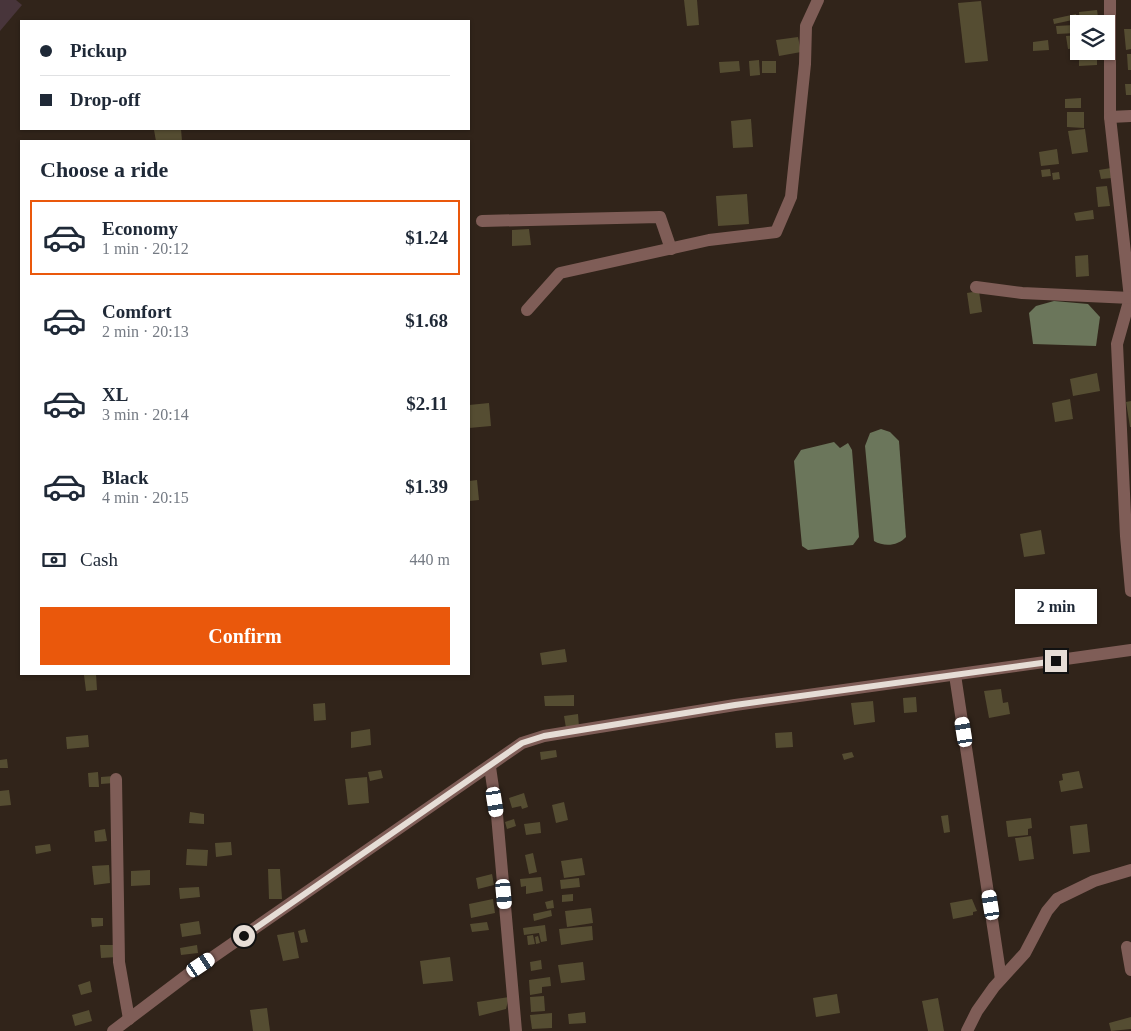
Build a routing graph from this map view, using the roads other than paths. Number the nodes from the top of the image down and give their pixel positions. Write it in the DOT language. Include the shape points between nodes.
graph roads {
  1 [pos="818,0"];
  2 [pos="1110,0"];
  3 [pos="1131,116"];
  4 [pos="1110,117"];
  5 [pos="482,221"];
  6 [pos="671,249"];
  7 [pos="976,286"];
  8 [pos="1130,298"];
  9 [pos="527,310"];
  10 [pos="1131,591"];
  11 [pos="1131,650"];
  12 [pos="955,675"];
  13 [pos="490,767"];
  14 [pos="116,779"];
  15 [pos="1131,870"];
  16 [pos="1127,947"];
  17 [pos="1131,970"];
  18 [pos="1001,979"];
  19 [pos="129,1019"];
  20 [pos="113,1031"];
  21 [pos="516,1031"];
  22 [pos="967,1031"];
  1 -- 6 [label="street" via="806,26 791,197 776,232 709,240"];
  2 -- 4 [label="street"];
  3 -- 4 [label="street"];
  4 -- 8 [label="street"];
  5 -- 6 [label="street" via="660,217"];
  6 -- 9 [label="street" via="560,273"];
  7 -- 8 [label="street" via="1022,293"];
  8 -- 10 [label="street" via="1117,344"];
  11 -- 12 [label="street"];
  12 -- 13 [label="street" via="735,705 544,736 522,743"];
  12 -- 18 [label="street"];
  13 -- 19 [label="street" via="187,975"];
  13 -- 21 [label="street"];
  14 -- 19 [label="street" via="119,962"];
  15 -- 18 [label="street" via="1094,881 1057,899 1025,953"];
  16 -- 17 [label="street"];
  18 -- 22 [label="street" via="977,1011"];
  19 -- 20 [label="street"];
}
